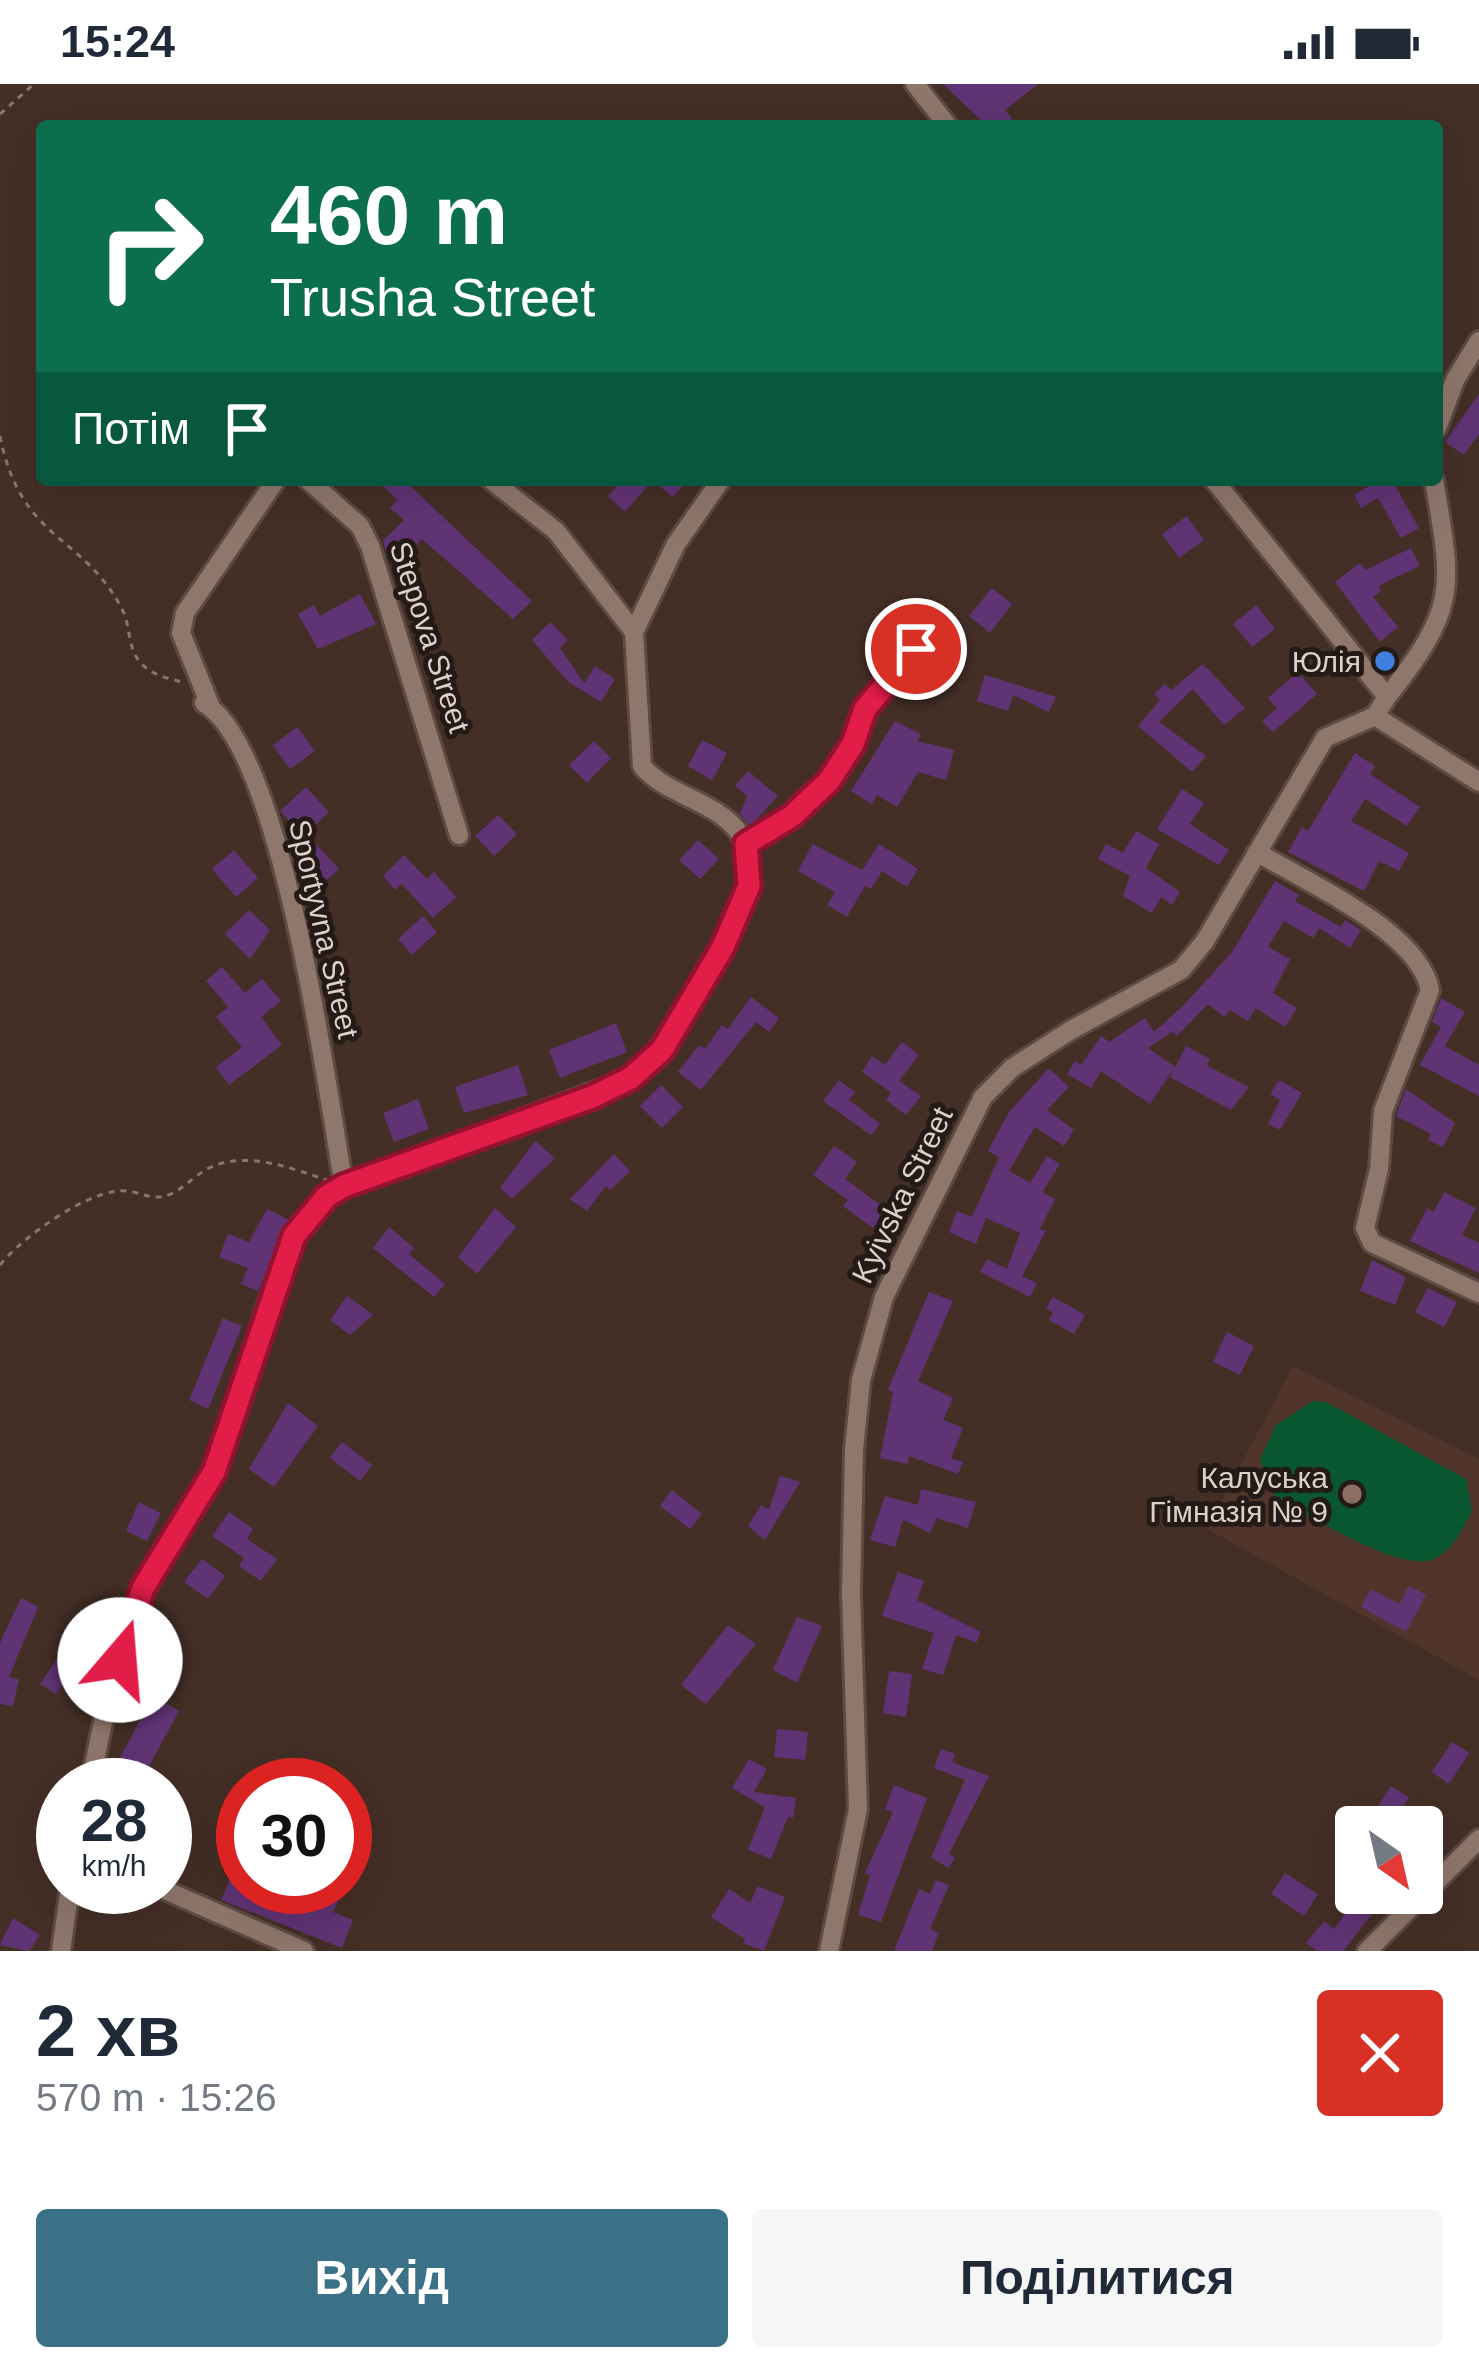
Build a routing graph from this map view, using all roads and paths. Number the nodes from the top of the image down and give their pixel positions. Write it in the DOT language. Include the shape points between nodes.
graph roads {
  1 [pos="34,84"];
  2 [pos="916,84"];
  3 [pos="0,114"];
  4 [pos="943,120"];
  5 [pos="1479,340"];
  6 [pos="1443,412"];
  7 [pos="0,436"];
  8 [pos="272,486"];
  9 [pos="315,486"];
  10 [pos="499,486"];
  11 [pos="717,486"];
  12 [pos="1219,486"];
  13 [pos="1435,486"];
  14 [pos="634,632"];
  15 [pos="932,644"];
  16 [pos="1387,697"];
  17 [pos="204,698"];
  18 [pos="1376,716"];
  19 [pos="1479,782"];
  20 [pos="459,835"];
  21 [pos="746,844"];
  22 [pos="1258,852"];
  23 [pos="344,1186"];
  24 [pos="0,1264"];
  25 [pos="1479,1293"];
  26 [pos="96,1758"];
  27 [pos="1479,1839"];
  28 [pos="192,1902"];
  29 [pos="66,1914"];
  30 [pos="61,1951"];
  31 [pos="304,1951"];
  32 [pos="830,1951"];
  33 [pos="1366,1951"];
  1 -- 3 [label="path"];
  2 -- 4 [label="street"];
  5 -- 6 [label="street"];
  7 -- 17 [label="path" via="26,510 123,611 141,664"];
  8 -- 17 [label="street, Sportyvna Street" via="185,613 181,633"];
  9 -- 20 [label="street, Stepova Street" via="360,526 370,546"];
  10 -- 14 [label="street" via="556,531"];
  11 -- 14 [label="street" via="676,544"];
  12 -- 16 [label="street"];
  13 -- 16 [label="street" via="1447,600"];
  14 -- 21 [label="street" via="642,766 723,817"];
  15 -- 21 [label="street" via="916,649 865,709 829,781"];
  16 -- 18 [label="street"];
  17 -- 23 [label="street, Sportyvna Street" via="262,795 310,991"];
  18 -- 19 [label="street"];
  18 -- 22 [label="street, Kyivska Street" via="1325,738"];
  21 -- 23 [label="street" via="749,886 723,947 662,1050 631,1078"];
  22 -- 25 [label="street" via="1404,942 1426,970 1430,990 1383,1111 1365,1228 1372,1244"];
  22 -- 32 [label="street, Kyivska Street" via="1181,970 1071,1030 983,1096 884,1297 861,1380 854,1450 850,1594 859,1809"];
  23 -- 24 [label="path" via="238,1160 212,1166 170,1195 104,1196 38,1228"];
  23 -- 26 [label="street" via="294,1236 214,1472 143,1588"];
  27 -- 33 [label="street"];
  28 -- 31 [label="street"];
  29 -- 30 [label="street"];
}
